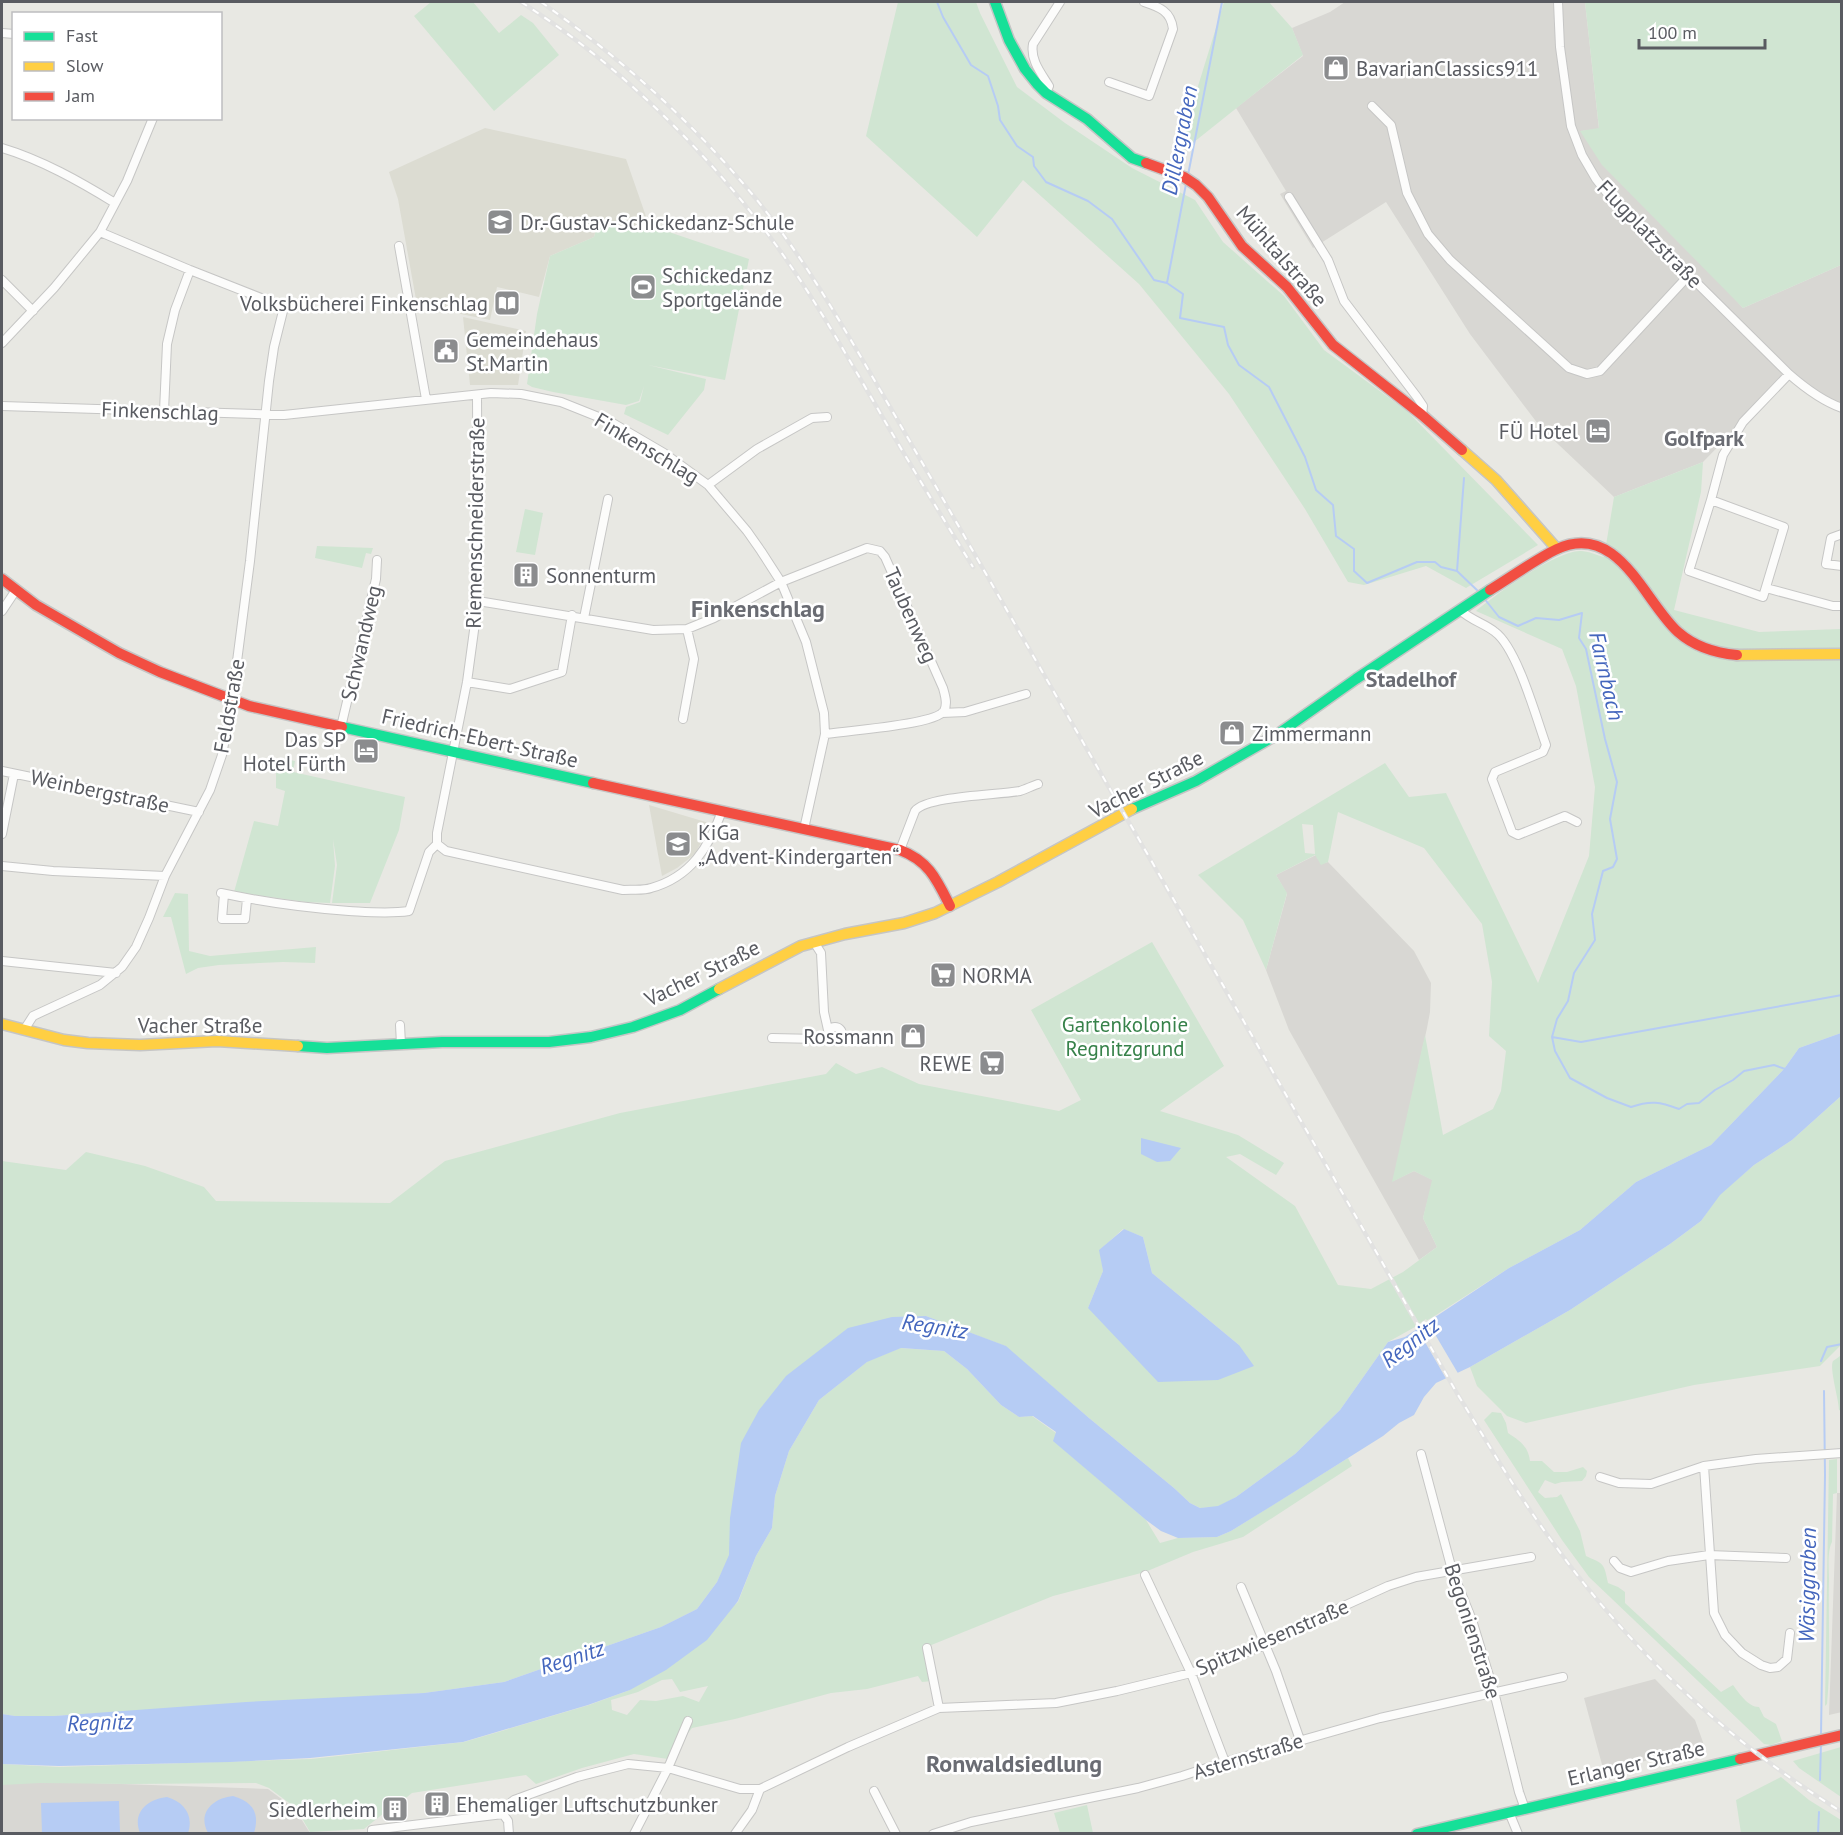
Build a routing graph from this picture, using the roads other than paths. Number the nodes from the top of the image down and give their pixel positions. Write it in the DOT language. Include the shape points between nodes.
graph roads {
  1 [pos="995,2"];
  2 [pos="1060,2"];
  3 [pos="1144,2"];
  4 [pos="1557,2"];
  5 [pos="1109,82"];
  6 [pos="1046,93"];
  7 [pos="1372,106"];
  8 [pos="152,120"];
  9 [pos="2,148"];
  10 [pos="1289,196"];
  11 [pos="115,202"];
  12 [pos="100,232"];
  13 [pos="399,246"];
  14 [pos="190,270"];
  15 [pos="1689,275"];
  16 [pos="2,280"];
  17 [pos="33,311"];
  18 [pos="2,343"];
  19 [pos="1789,374"];
  20 [pos="477,394"];
  21 [pos="426,399"];
  22 [pos="2,406"];
  23 [pos="1842,408"];
  24 [pos="164,411"];
  25 [pos="266,415"];
  26 [pos="1422,415"];
  27 [pos="827,417"];
  28 [pos="708,485"];
  29 [pos="608,500"];
  30 [pos="1711,500"];
  31 [pos="1842,534"];
  32 [pos="1557,549"];
  33 [pos="377,560"];
  34 [pos="1842,566"];
  35 [pos="2,579"];
  36 [pos="781,582"];
  37 [pos="1766,588"];
  38 [pos="16,590"];
  39 [pos="478,601"];
  40 [pos="1842,606"];
  41 [pos="1460,610"];
  42 [pos="2,611"];
  43 [pos="572,615"];
  44 [pos="584,618"];
  45 [pos="687,629"];
  46 [pos="1842,654"];
  47 [pos="467,682"];
  48 [pos="1026,694"];
  49 [pos="232,700"];
  50 [pos="942,713"];
  51 [pos="683,719"];
  52 [pos="341,727"];
  53 [pos="825,734"];
  54 [pos="454,751"];
  55 [pos="2,771"];
  56 [pos="14,774"];
  57 [pos="1038,784"];
  58 [pos="722,811"];
  59 [pos="199,812"];
  60 [pos="1577,822"];
  61 [pos="804,829"];
  62 [pos="2,834"];
  63 [pos="437,844"];
  64 [pos="900,850"];
  65 [pos="2,866"];
  66 [pos="165,876"];
  67 [pos="247,899"];
  68 [pos="950,906"];
  69 [pos="814,942"];
  70 [pos="2,961"];
  71 [pos="116,973"];
  72 [pos="2,1024"];
  73 [pos="400,1025"];
  74 [pos="24,1030"];
  75 [pos="772,1038"];
  76 [pos="401,1044"];
  77 [pos="1842,1453"];
  78 [pos="1421,1454"];
  79 [pos="1704,1466"];
  80 [pos="1600,1477"];
  81 [pos="1709,1555"];
  82 [pos="1531,1557"];
  83 [pos="1786,1558"];
  84 [pos="1614,1561"];
  85 [pos="1452,1570"];
  86 [pos="1145,1575"];
  87 [pos="1241,1587"];
  88 [pos="1790,1634"];
  89 [pos="1265,1645"];
  90 [pos="927,1648"];
  91 [pos="1191,1673"];
  92 [pos="1563,1677"];
  93 [pos="1494,1692"];
  94 [pos="939,1708"];
  95 [pos="688,1721"];
  96 [pos="1842,1735"];
  97 [pos="1300,1740"];
  98 [pos="1225,1762"];
  99 [pos="668,1768"];
  100 [pos="760,1789"];
  101 [pos="874,1791"];
  102 [pos="1525,1809"];
  103 [pos="1509,1812"];
  104 [pos="503,1814"];
  105 [pos="372,1833"];
  106 [pos="509,1833"];
  107 [pos="634,1833"];
  108 [pos="735,1833"];
  109 [pos="896,1833"];
  110 [pos="933,1833"];
  111 [pos="1417,1833"];
  112 [pos="1518,1833"];
  1 -- 6 [label="street, Mühltalstraße" via="1025,69"];
  2 -- 6 [label="street" via="1032,50 1049,86"];
  3 -- 5 [label="street" via="1164,10 1172,23 1149,96"];
  4 -- 15 [label="street, Flugplatzstraße" via="1571,126 1582,155 1611,198"];
  6 -- 26 [label="street, Mühltalstraße" via="1087,119 1132,158 1196,185 1242,246 1287,287 1332,345"];
  7 -- 15 [label="street" via="1391,125 1407,193 1428,234 1450,260 1569,368 1587,374 1600,371"];
  8 -- 11 [label="street"];
  9 -- 11 [label="street" via="47,165"];
  10 -- 26 [label="street, Mühltalstraße" via="1328,260 1344,301 1418,397"];
  11 -- 12 [label="street"];
  12 -- 14 [label="street"];
  12 -- 17 [label="street"];
  13 -- 21 [label="street"];
  14 -- 24 [label="street" via="167,344"];
  14 -- 25 [label="street, Feldstraße" via="284,307 274,347"];
  15 -- 19 [label="street, Flugplatzstraße"];
  16 -- 17 [label="street"];
  17 -- 18 [label="street"];
  19 -- 23 [label="street, Flugplatzstraße" via="1813,393"];
  19 -- 30 [label="street" via="1743,422 1723,455"];
  20 -- 21 [label="street, Finkenschlag"];
  20 -- 28 [label="street, Finkenschlag" via="521,394 582,409 664,453"];
  20 -- 39 [label="street, Riemenschneiderstraße"];
  21 -- 25 [label="street, Finkenschlag"];
  22 -- 24 [label="street, Finkenschlag"];
  24 -- 25 [label="street, Finkenschlag"];
  25 -- 49 [label="street, Feldstraße"];
  26 -- 32 [label="street, Mühltalstraße" via="1496,480"];
  27 -- 28 [label="street" via="812,418 758,448"];
  28 -- 36 [label="street, Finkenschlag" via="747,531"];
  29 -- 44 [label="street"];
  30 -- 37 [label="street" via="1785,527"];
  30 -- 37 [label="street" via="1689,572 1762,597"];
  31 -- 34 [label="street" via="1831,538 1826,564"];
  32 -- 41 [label="street, Vacher Straße"];
  32 -- 46 [label="street, Vacher Straße" via="1586,544 1615,556 1680,634 1714,652"];
  33 -- 52 [label="street, Schwandweg" via="376,579"];
  35 -- 38 [label="street, Friedrich-Ebert-Straße"];
  36 -- 45 [label="street"];
  36 -- 50 [label="street, Taubenweg" via="867,548 880,551 943,688 946,709"];
  36 -- 53 [label="street, Finkenschlag" via="806,642 824,713"];
  37 -- 40 [label="street"];
  38 -- 42 [label="street"];
  38 -- 49 [label="street, Friedrich-Ebert-Straße" via="109,648"];
  39 -- 43 [label="street"];
  39 -- 47 [label="street, Riemenschneiderstraße"];
  41 -- 60 [label="street" via="1496,632 1512,652 1546,745 1543,752 1495,772 1492,779 1512,832 1518,835 1565,816"];
  41 -- 68 [label="street, Vacher Straße" via="1255,749"];
  43 -- 44 [label="street"];
  43 -- 47 [label="street" via="562,672 510,689"];
  44 -- 45 [label="street" via="653,630"];
  45 -- 51 [label="street" via="694,659"];
  47 -- 54 [label="street, Riemenschneiderstraße"];
  48 -- 50 [label="street" via="965,712"];
  49 -- 52 [label="street, Friedrich-Ebert-Straße"];
  49 -- 59 [label="street, Feldstraße" via="222,755"];
  50 -- 53 [label="street" via="894,726"];
  52 -- 54 [label="street, Friedrich-Ebert-Straße"];
  53 -- 61 [label="street, Finkenschlag"];
  54 -- 58 [label="street, Friedrich-Ebert-Straße"];
  54 -- 63 [label="street, Riemenschneiderstraße"];
  55 -- 56 [label="street, Weinbergstraße"];
  56 -- 59 [label="street, Weinbergstraße"];
  56 -- 62 [label="street"];
  57 -- 64 [label="street" via="919,805"];
  58 -- 61 [label="street, Friedrich-Ebert-Straße"];
  58 -- 63 [label="street" via="704,852 677,876 650,889 623,890 446,850"];
  59 -- 66 [label="street, Feldstraße"];
  61 -- 64 [label="street, Friedrich-Ebert-Straße"];
  63 -- 67 [label="street, Riemenschneiderstraße" via="429,852 409,911 311,908"];
  64 -- 68 [label="street, Friedrich-Ebert-Straße" via="929,867"];
  65 -- 66 [label="street"];
  66 -- 71 [label="street, Feldstraße" via="136,947"];
  67 -- 67 [label="street, Riemenschneiderstraße" via="222,893 222,919 244,919"];
  68 -- 69 [label="street, Vacher Straße" via="904,923"];
  69 -- 75 [label="street" via="821,953 828,1034 818,1039"];
  69 -- 76 [label="street, Vacher Straße" via="680,1010 612,1032 549,1042"];
  70 -- 71 [label="street"];
  71 -- 74 [label="street, Feldstraße" via="100,985 33,1016"];
  72 -- 74 [label="street, Vacher Straße"];
  73 -- 76 [label="street"];
  74 -- 76 [label="street, Vacher Straße" via="64,1040 116,1045 217,1041 327,1048"];
  77 -- 79 [label="street"];
  78 -- 85 [label="street, Begonienstraße"];
  79 -- 80 [label="street" via="1651,1484 1619,1483"];
  79 -- 81 [label="street"];
  81 -- 83 [label="street"];
  81 -- 84 [label="street" via="1631,1572 1620,1569"];
  81 -- 88 [label="street" via="1714,1613 1725,1635 1742,1653 1761,1665 1778,1667 1787,1659"];
  82 -- 85 [label="street, Spitzwiesenstraße"];
  85 -- 89 [label="street, Spitzwiesenstraße" via="1388,1586"];
  85 -- 93 [label="street, Begonienstraße"];
  86 -- 91 [label="street"];
  87 -- 89 [label="street"];
  89 -- 91 [label="street, Spitzwiesenstraße"];
  89 -- 97 [label="street"];
  90 -- 94 [label="street"];
  91 -- 94 [label="street, Spitzwiesenstraße" via="1056,1703"];
  91 -- 98 [label="street"];
  92 -- 93 [label="street, Asternstraße"];
  93 -- 97 [label="street, Asternstraße"];
  93 -- 102 [label="street, Begonienstraße"];
  94 -- 100 [label="street, Spitzwiesenstraße"];
  95 -- 99 [label="street"];
  96 -- 102 [label="street, Erlanger Straße"];
  97 -- 98 [label="street, Asternstraße"];
  98 -- 110 [label="street, Asternstraße" via="1138,1788"];
  99 -- 100 [label="street" via="740,1789"];
  99 -- 104 [label="street" via="628,1764 577,1777 514,1800"];
  99 -- 107 [label="street"];
  100 -- 108 [label="street" via="752,1810"];
  101 -- 109 [label="street"];
  102 -- 103 [label="street, Erlanger Straße"];
  103 -- 111 [label="street, Erlanger Straße"];
  103 -- 112 [label="street"];
  104 -- 105 [label="street"];
  104 -- 106 [label="street"];
}
